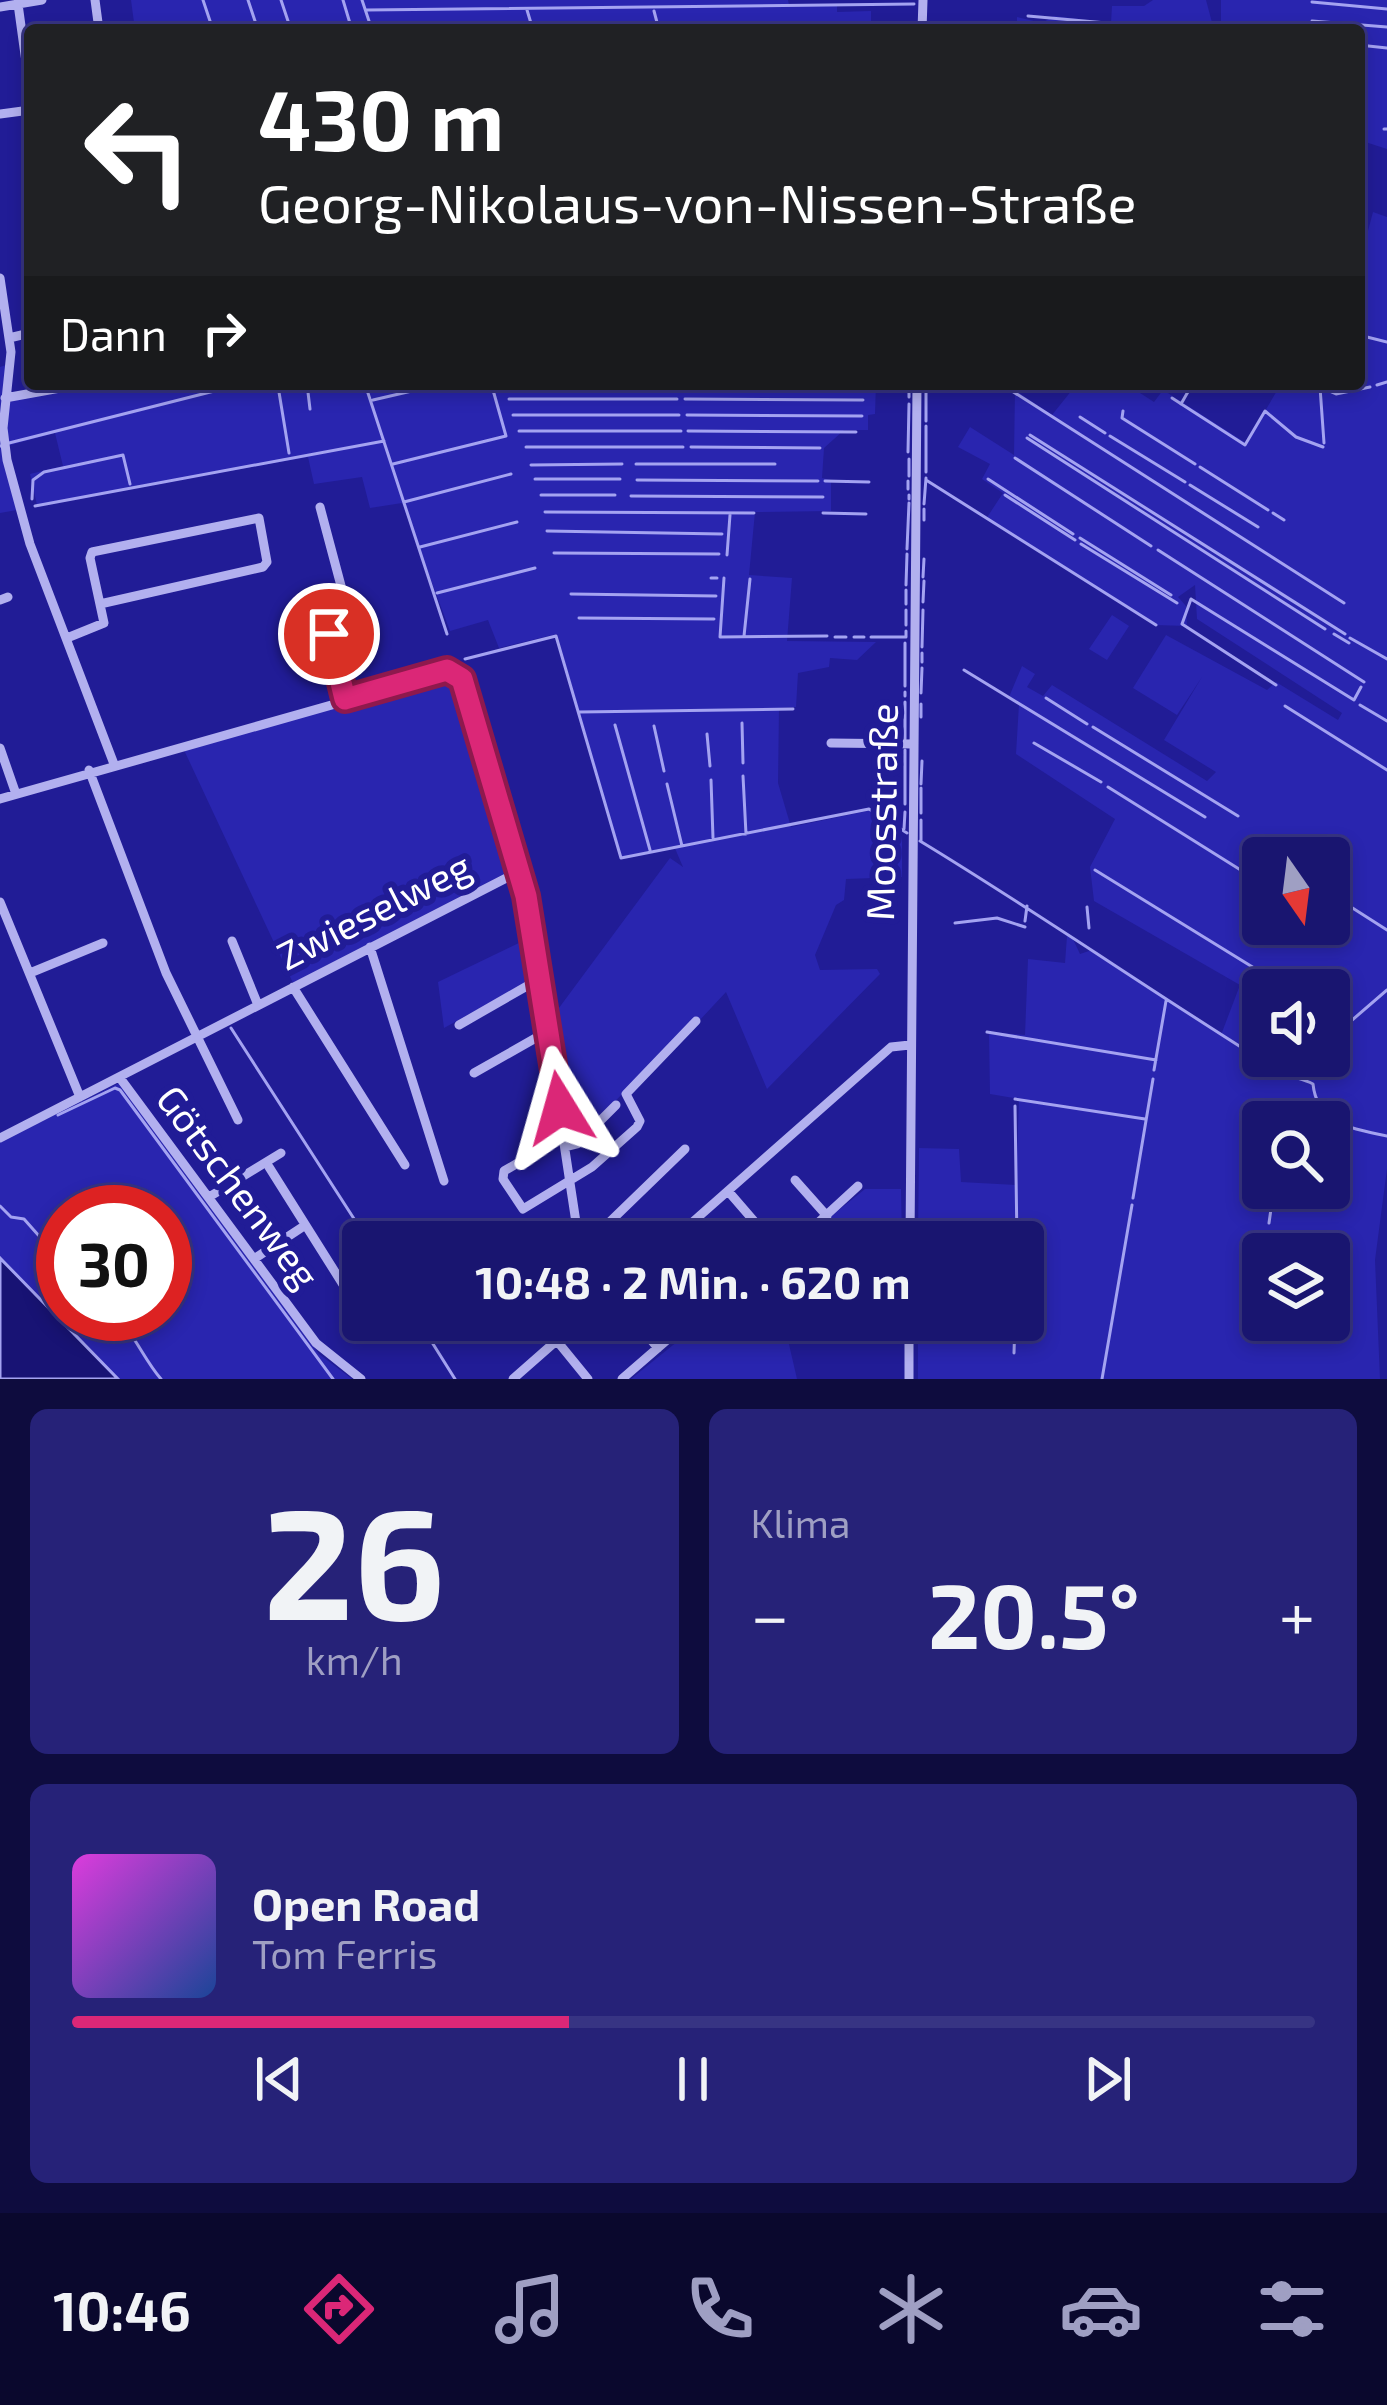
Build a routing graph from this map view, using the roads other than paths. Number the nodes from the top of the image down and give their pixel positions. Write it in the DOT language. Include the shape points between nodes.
graph roads {
  1 [pos="42,0"];
  2 [pos="18,4"];
  3 [pos="0,7"];
  4 [pos="24,48"];
  5 [pos="0,278"];
  6 [pos="24,334"];
  7 [pos="9,338"];
  8 [pos="49,390"];
  9 [pos="917,390"];
  10 [pos="5,398"];
  11 [pos="320,507"];
  12 [pos="100,604"];
  13 [pos="67,638"];
  14 [pos="345,699"];
  15 [pos="831,742"];
  16 [pos="913,744"];
  17 [pos="0,748"];
  18 [pos="114,764"];
  19 [pos="89,770"];
  20 [pos="16,794"];
  21 [pos="0,799"];
  22 [pos="518,872"];
  23 [pos="0,902"];
  24 [pos="232,941"];
  25 [pos="103,943"];
  26 [pos="370,947"];
  27 [pos="30,973"];
  28 [pos="541,978"];
  29 [pos="293,987"];
  30 [pos="258,1004"];
  31 [pos="696,1021"];
  32 [pos="459,1025"];
  33 [pos="548,1031"];
  34 [pos="195,1038"];
  35 [pos="910,1045"];
  36 [pos="474,1072"];
  37 [pos="120,1078"];
  38 [pos="80,1097"];
  39 [pos="616,1105"];
  40 [pos="238,1120"];
  41 [pos="0,1138"];
  42 [pos="564,1141"];
  43 [pos="685,1149"];
  44 [pos="280,1153"];
  45 [pos="405,1165"];
  46 [pos="269,1167"];
  47 [pos="444,1180"];
  48 [pos="795,1180"];
  49 [pos="570,1183"];
  50 [pos="858,1186"];
  51 [pos="728,1191"];
  52 [pos="209,1197"];
  53 [pos="827,1216"];
  54 [pos="576,1221"];
  55 [pos="611,1221"];
  56 [pos="694,1221"];
  57 [pos="754,1221"];
  58 [pos="821,1221"];
  59 [pos="910,1221"];
  60 [pos="304,1226"];
  61 [pos="254,1259"];
  62 [pos="342,1285"];
  63 [pos="556,1341"];
  64 [pos="558,1341"];
  65 [pos="652,1341"];
  66 [pos="666,1341"];
  67 [pos="909,1341"];
  68 [pos="658,1348"];
  69 [pos="361,1379"];
  70 [pos="514,1379"];
  71 [pos="588,1379"];
  72 [pos="622,1379"];
  73 [pos="909,1379"];
  1 -- 2 [label="street"];
  2 -- 3 [label="street"];
  2 -- 4 [label="street"];
  5 -- 7 [label="street"];
  6 -- 7 [label="street"];
  7 -- 10 [label="street"];
  8 -- 10 [label="street"];
  9 -- 16 [label="street, Moosstraße"];
  10 -- 13 [label="street" via="2,428 18,507"];
  11 -- 14 [label="street" via="352,627 327,635"];
  12 -- 12 [label="street" via="90,558 96,550 259,518 263,567"];
  12 -- 13 [label="street" via="102,626"];
  13 -- 18 [label="street"];
  14 -- 18 [label="street"];
  14 -- 22 [label="street" via="454,670"];
  15 -- 16 [label="street"];
  16 -- 35 [label="street, Moosstraße"];
  17 -- 20 [label="street"];
  18 -- 19 [label="street"];
  19 -- 20 [label="street"];
  19 -- 34 [label="street"];
  20 -- 21 [label="street"];
  22 -- 26 [label="street, Zwieselweg"];
  22 -- 28 [label="street"];
  23 -- 27 [label="street"];
  24 -- 30 [label="street, Zwieselweg"];
  25 -- 27 [label="street"];
  26 -- 29 [label="street, Zwieselweg"];
  26 -- 47 [label="street"];
  27 -- 38 [label="street"];
  28 -- 32 [label="street"];
  28 -- 33 [label="street"];
  29 -- 30 [label="street, Zwieselweg"];
  29 -- 45 [label="street"];
  30 -- 34 [label="street, Zwieselweg"];
  31 -- 49 [label="street" via="626,1094 637,1127"];
  33 -- 36 [label="street"];
  33 -- 42 [label="street"];
  34 -- 37 [label="street, Zwieselweg"];
  34 -- 40 [label="street"];
  35 -- 51 [label="street" via="891,1048"];
  35 -- 59 [label="street, Moosstraße"];
  37 -- 38 [label="street, Zwieselweg"];
  37 -- 52 [label="street, Götschenweg"];
  38 -- 41 [label="street, Zwieselweg"];
  39 -- 42 [label="street" via="577,1144"];
  42 -- 49 [label="street"];
  42 -- 49 [label="street" via="502,1176 523,1209"];
  43 -- 55 [label="street"];
  44 -- 52 [label="street"];
  46 -- 60 [label="street"];
  48 -- 53 [label="street"];
  49 -- 54 [label="street"];
  50 -- 53 [label="street"];
  51 -- 56 [label="street"];
  51 -- 57 [label="street"];
  52 -- 61 [label="street, Götschenweg"];
  53 -- 58 [label="street"];
  60 -- 61 [label="street"];
  60 -- 62 [label="street"];
  61 -- 69 [label="street, Götschenweg" via="316,1343"];
  63 -- 70 [label="street"];
  64 -- 71 [label="street"];
  65 -- 68 [label="street"];
  66 -- 68 [label="street"];
  67 -- 73 [label="street"];
  68 -- 72 [label="street"];
}
